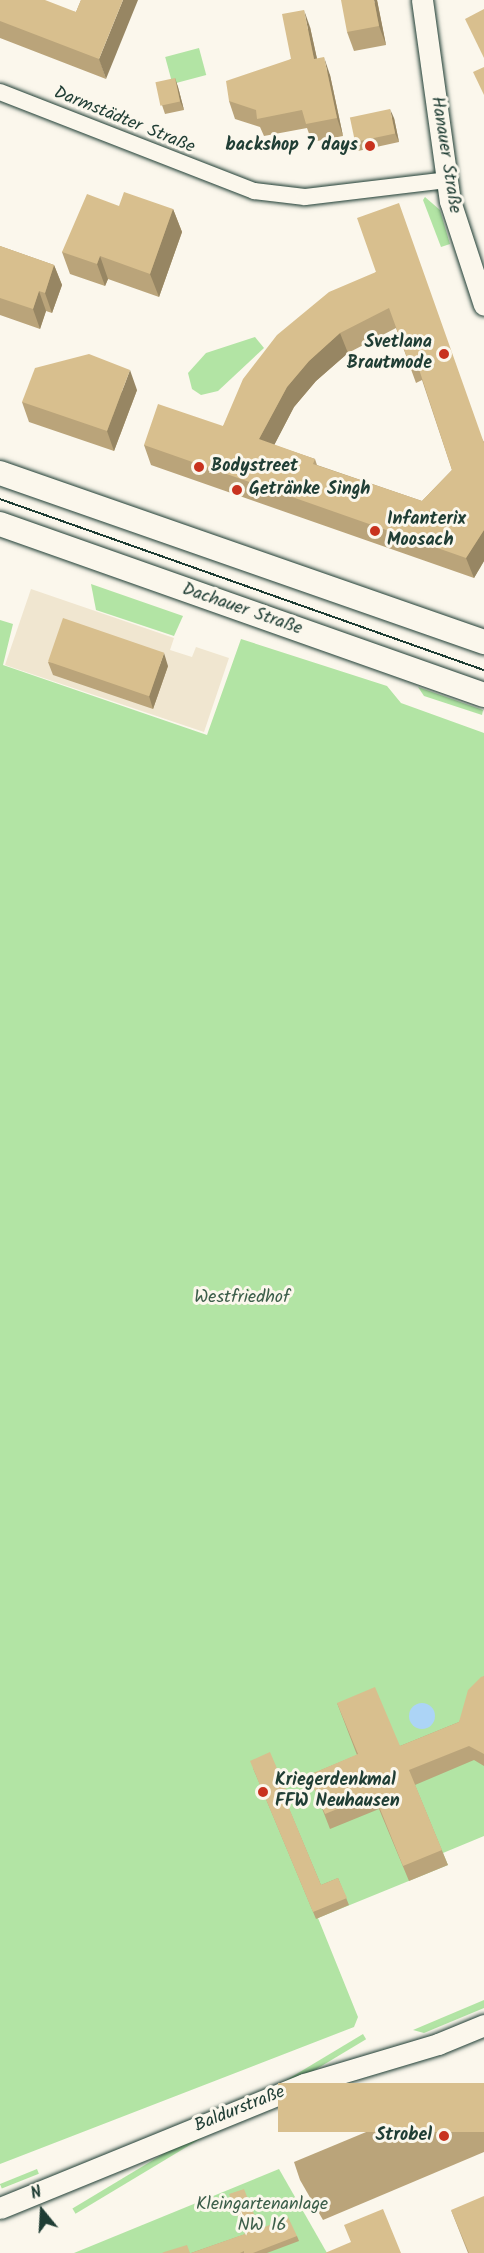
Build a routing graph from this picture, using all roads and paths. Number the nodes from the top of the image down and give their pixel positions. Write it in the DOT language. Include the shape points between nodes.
graph roads {
  1 [pos="422,0"];
  2 [pos="0,92"];
  3 [pos="447,180"];
  4 [pos="484,305"];
  5 [pos="0,473"];
  6 [pos="0,524"];
  7 [pos="484,642"];
  8 [pos="484,695"];
  9 [pos="484,2025"];
  10 [pos="0,2208"];
  1 -- 3 [label="street, Hanauer Straße"];
  2 -- 3 [label="street, Darmstädter Straße" via="254,191 305,197"];
  3 -- 4 [label="street, Hanauer Straße" via="458,230"];
  5 -- 7 [label="main road"];
  6 -- 8 [label="main road, Dachauer Straße"];
  9 -- 10 [label="street, Baldurstraße" via="438,2044 304,2084"];
}
